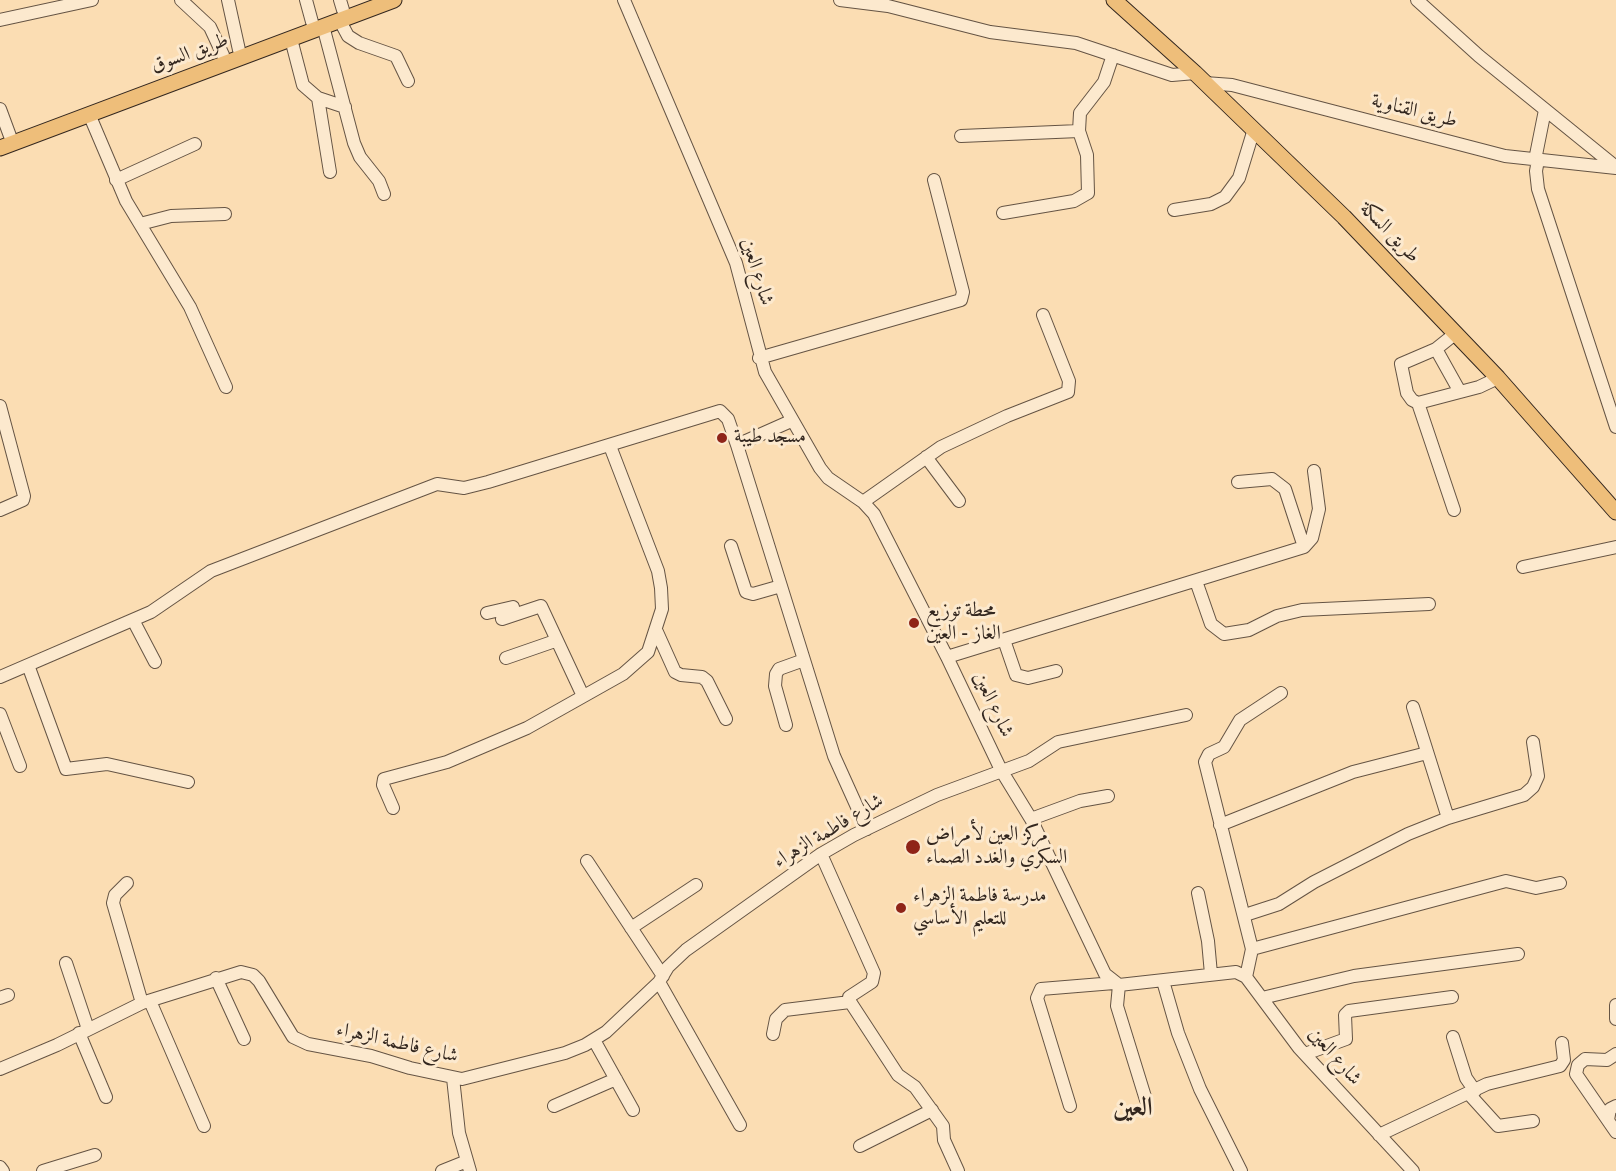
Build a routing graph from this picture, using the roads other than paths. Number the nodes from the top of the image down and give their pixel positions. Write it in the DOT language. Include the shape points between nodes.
graph roads {
  1 [pos="92,0"];
  2 [pos="181,0"];
  3 [pos="228,0"];
  4 [pos="306,0"];
  5 [pos="370,0"];
  6 [pos="394,0"];
  7 [pos="624,0"];
  8 [pos="840,0"];
  9 [pos="1114,0"];
  10 [pos="1417,0"];
  11 [pos="341,10"];
  12 [pos="0,20"];
  13 [pos="318,24"];
  14 [pos="291,39"];
  15 [pos="239,50"];
  16 [pos="1113,55"];
  17 [pos="223,56"];
  18 [pos="1200,78"];
  19 [pos="408,81"];
  20 [pos="318,98"];
  21 [pos="345,107"];
  22 [pos="0,109"];
  23 [pos="1545,110"];
  24 [pos="89,114"];
  25 [pos="1254,129"];
  26 [pos="1079,131"];
  27 [pos="961,136"];
  28 [pos="3,141"];
  29 [pos="195,144"];
  30 [pos="1537,160"];
  31 [pos="1616,168"];
  32 [pos="330,172"];
  33 [pos="116,180"];
  34 [pos="934,180"];
  35 [pos="384,195"];
  36 [pos="1174,210"];
  37 [pos="1003,213"];
  38 [pos="225,214"];
  39 [pos="141,224"];
  40 [pos="1043,315"];
  41 [pos="1456,333"];
  42 [pos="1436,349"];
  43 [pos="759,358"];
  44 [pos="1498,378"];
  45 [pos="226,387"];
  46 [pos="1460,392"];
  47 [pos="1418,403"];
  48 [pos="0,406"];
  49 [pos="1613,407"];
  50 [pos="791,421"];
  51 [pos="1616,427"];
  52 [pos="737,445"];
  53 [pos="610,446"];
  54 [pos="926,457"];
  55 [pos="1314,471"];
  56 [pos="1238,482"];
  57 [pos="959,501"];
  58 [pos="863,502"];
  59 [pos="0,510"];
  60 [pos="1454,510"];
  61 [pos="1616,512"];
  62 [pos="731,546"];
  63 [pos="1304,547"];
  64 [pos="1616,547"];
  65 [pos="1524,567"];
  66 [pos="1196,581"];
  67 [pos="781,586"];
  68 [pos="1429,604"];
  69 [pos="541,606"];
  70 [pos="487,614"];
  71 [pos="502,618"];
  72 [pos="133,620"];
  73 [pos="657,632"];
  74 [pos="555,640"];
  75 [pos="1004,640"];
  76 [pos="948,657"];
  77 [pos="506,658"];
  78 [pos="804,660"];
  79 [pos="155,662"];
  80 [pos="28,665"];
  81 [pos="1056,671"];
  82 [pos="0,677"];
  83 [pos="1281,693"];
  84 [pos="583,696"];
  85 [pos="1413,707"];
  86 [pos="0,714"];
  87 [pos="1186,715"];
  88 [pos="726,719"];
  89 [pos="786,725"];
  90 [pos="1533,742"];
  91 [pos="1428,753"];
  92 [pos="20,765"];
  93 [pos="1001,770"];
  94 [pos="188,782"];
  95 [pos="1108,796"];
  96 [pos="393,808"];
  97 [pos="1448,818"];
  98 [pos="1031,819"];
  99 [pos="1220,825"];
  100 [pos="867,829"];
  101 [pos="822,855"];
  102 [pos="587,861"];
  103 [pos="127,883"];
  104 [pos="1560,883"];
  105 [pos="696,885"];
  106 [pos="1198,893"];
  107 [pos="1245,915"];
  108 [pos="632,928"];
  109 [pos="1252,949"];
  110 [pos="1518,954"];
  111 [pos="66,963"];
  112 [pos="1211,974"];
  113 [pos="1246,977"];
  114 [pos="216,978"];
  115 [pos="661,979"];
  116 [pos="1162,981"];
  117 [pos="1116,984"];
  118 [pos="1452,997"];
  119 [pos="1262,998"];
  120 [pos="146,1002"];
  121 [pos="850,1002"];
  122 [pos="1616,1005"];
  123 [pos="1616,1019"];
  124 [pos="83,1031"];
  125 [pos="772,1034"];
  126 [pos="1453,1037"];
  127 [pos="244,1039"];
  128 [pos="594,1040"];
  129 [pos="1562,1043"];
  130 [pos="1305,1054"];
  131 [pos="1616,1054"];
  132 [pos="0,1069"];
  133 [pos="453,1078"];
  134 [pos="616,1079"];
  135 [pos="1472,1093"];
  136 [pos="106,1096"];
  137 [pos="1146,1100"];
  138 [pos="554,1106"];
  139 [pos="1070,1106"];
  140 [pos="1616,1106"];
  141 [pos="633,1110"];
  142 [pos="932,1110"];
  143 [pos="1608,1120"];
  144 [pos="1533,1121"];
  145 [pos="740,1125"];
  146 [pos="204,1126"];
  147 [pos="1616,1132"];
  148 [pos="1379,1135"];
  149 [pos="860,1146"];
  150 [pos="95,1155"];
  151 [pos="469,1166"];
  152 [pos="0,1167"];
  153 [pos="57,1167"];
  154 [pos="3,1171"];
  155 [pos="43,1171"];
  156 [pos="74,1171"];
  157 [pos="442,1171"];
  158 [pos="958,1171"];
  159 [pos="1241,1171"];
  160 [pos="1413,1171"];
  1 -- 12 [label="street"];
  2 -- 17 [label="street" via="210,27"];
  3 -- 15 [label="street"];
  4 -- 13 [label="street"];
  5 -- 11 [label="main road, طريق السوق"];
  6 -- 11 [label="main road, طريق السوق"];
  7 -- 43 [label="street, شارع العين" via="732,254"];
  8 -- 16 [label="street, طريق القناوية" via="888,6 990,32 1076,43"];
  9 -- 18 [label="main road, طريق السكة"];
  10 -- 23 [label="street"];
  11 -- 13 [label="main road, طريق السوق"];
  11 -- 19 [label="street" via="348,36 396,56"];
  13 -- 14 [label="main road, طريق السوق"];
  13 -- 15 [label="main road, طريق السوق"];
  13 -- 21 [label="street"];
  14 -- 20 [label="street" via="303,86"];
  14 -- 24 [label="main road, طريق السوق"];
  15 -- 17 [label="main road, طريق السوق"];
  16 -- 18 [label="street, طريق القناوية" via="1155,71"];
  16 -- 26 [label="street" via="1104,82 1080,113"];
  17 -- 28 [label="main road, طريق السوق"];
  18 -- 25 [label="main road, طريق السكة"];
  18 -- 30 [label="street, طريق القناوية" via="1505,156"];
  20 -- 21 [label="street"];
  20 -- 32 [label="street"];
  21 -- 35 [label="street" via="360,157 379,181"];
  22 -- 28 [label="street"];
  23 -- 30 [label="street"];
  23 -- 31 [label="street"];
  24 -- 28 [label="main road, طريق السوق"];
  24 -- 33 [label="street"];
  25 -- 36 [label="street" via="1239,178 1225,197 1211,204"];
  25 -- 41 [label="main road, طريق السكة"];
  26 -- 27 [label="street"];
  26 -- 37 [label="street" via="1087,155 1088,193 1074,201"];
  29 -- 33 [label="street"];
  30 -- 31 [label="street, طريق القناوية"];
  30 -- 49 [label="street" via="1536,179 1542,201"];
  33 -- 39 [label="street"];
  34 -- 43 [label="street" via="963,292 961,300"];
  38 -- 39 [label="street" via="171,216"];
  39 -- 45 [label="street" via="189,307"];
  40 -- 54 [label="street" via="1069,381 1068,392 1007,416"];
  41 -- 42 [label="street"];
  41 -- 44 [label="main road, طريق السكة"];
  42 -- 46 [label="street"];
  42 -- 47 [label="street" via="1401,364 1407,393"];
  43 -- 50 [label="street, شارع العين"];
  44 -- 46 [label="street"];
  44 -- 61 [label="main road, طريق السكة"];
  46 -- 47 [label="street"];
  47 -- 60 [label="street"];
  48 -- 59 [label="street" via="24,491 22,500"];
  49 -- 51 [label="street"];
  50 -- 52 [label="street"];
  50 -- 58 [label="street, شارع العين" via="828,478"];
  52 -- 53 [label="street" via="728,419 714,411"];
  52 -- 67 [label="street"];
  53 -- 72 [label="street" via="464,488 437,484 212,571"];
  53 -- 73 [label="street" via="658,571 662,609"];
  54 -- 57 [label="street"];
  54 -- 58 [label="street"];
  55 -- 63 [label="street" via="1319,509 1312,538"];
  56 -- 63 [label="street" via="1272,479 1285,489"];
  58 -- 76 [label="street, شارع العين" via="874,514"];
  62 -- 67 [label="street" via="746,592 753,594"];
  63 -- 66 [label="street"];
  64 -- 65 [label="street"];
  66 -- 68 [label="street" via="1211,624 1224,634 1249,630 1277,616 1302,610"];
  66 -- 75 [label="street"];
  67 -- 78 [label="street"];
  69 -- 70 [label="street" via="534,601"];
  69 -- 71 [label="street"];
  69 -- 74 [label="street"];
  72 -- 79 [label="street"];
  72 -- 80 [label="street"];
  73 -- 84 [label="street" via="648,652 635,666"];
  73 -- 88 [label="street" via="675,672 707,681"];
  74 -- 77 [label="street"];
  74 -- 84 [label="street"];
  75 -- 76 [label="street"];
  75 -- 81 [label="street" via="1014,672 1020,677"];
  76 -- 93 [label="street, شارع العين"];
  78 -- 89 [label="street" via="779,669 776,674 775,686"];
  78 -- 100 [label="street" via="834,756"];
  80 -- 82 [label="street"];
  80 -- 94 [label="street" via="66,769 106,764"];
  83 -- 99 [label="street" via="1240,720 1224,747 1209,754 1205,762"];
  84 -- 96 [label="street" via="527,728 447,762 384,779"];
  85 -- 91 [label="street"];
  86 -- 92 [label="street"];
  87 -- 93 [label="street, شارع فاطمة الزهراء" via="1064,740 1029,760"];
  90 -- 97 [label="street" via="1538,776 1529,792"];
  91 -- 97 [label="street"];
  91 -- 99 [label="street" via="1353,772"];
  93 -- 98 [label="street, شارع العين"];
  93 -- 100 [label="street, شارع فاطمة الزهراء"];
  95 -- 98 [label="street" via="1080,801"];
  97 -- 107 [label="street" via="1367,855 1279,904"];
  98 -- 117 [label="street, شارع العين" via="1090,948 1105,974"];
  99 -- 107 [label="street"];
  100 -- 101 [label="street, شارع فاطمة الزهراء"];
  101 -- 115 [label="street, شارع فاطمة الزهراء" via="686,950"];
  101 -- 121 [label="street" via="874,973 869,985 849,997"];
  102 -- 108 [label="street"];
  103 -- 120 [label="street" via="113,903"];
  104 -- 109 [label="street" via="1536,888 1506,881"];
  105 -- 108 [label="street"];
  106 -- 112 [label="street"];
  107 -- 109 [label="street"];
  108 -- 115 [label="street"];
  109 -- 113 [label="street"];
  110 -- 119 [label="street" via="1354,976"];
  111 -- 124 [label="street"];
  112 -- 113 [label="street" via="1236,972"];
  112 -- 116 [label="street"];
  113 -- 119 [label="street, شارع العين"];
  114 -- 120 [label="street, شارع فاطمة الزهراء"];
  114 -- 127 [label="street"];
  114 -- 133 [label="street, شارع فاطمة الزهراء" via="241,972 253,975 299,1041"];
  115 -- 128 [label="street, شارع فاطمة الزهراء"];
  115 -- 145 [label="street"];
  116 -- 117 [label="street"];
  116 -- 159 [label="street" via="1200,1089"];
  117 -- 137 [label="street" via="1117,1006"];
  117 -- 139 [label="street" via="1041,989 1037,999"];
  118 -- 130 [label="street" via="1349,1011 1344,1019 1346,1039"];
  119 -- 130 [label="street, شارع العين"];
  120 -- 124 [label="street, شارع فاطمة الزهراء"];
  120 -- 146 [label="street"];
  121 -- 125 [label="street" via="784,1010 776,1019"];
  121 -- 142 [label="street" via="898,1075 915,1087"];
  122 -- 123 [label="street"];
  124 -- 132 [label="street, شارع فاطمة الزهراء"];
  124 -- 136 [label="street"];
  126 -- 135 [label="street"];
  128 -- 133 [label="street, شارع فاطمة الزهراء" via="565,1053 505,1070"];
  128 -- 134 [label="street"];
  129 -- 135 [label="street" via="1564,1060 1560,1066 1493,1082"];
  130 -- 148 [label="street, شارع العين"];
  131 -- 143 [label="street" via="1607,1060 1585,1059 1576,1070 1577,1079"];
  133 -- 151 [label="street" via="459,1132"];
  134 -- 138 [label="street"];
  134 -- 141 [label="street"];
  135 -- 144 [label="street" via="1498,1126"];
  135 -- 148 [label="street"];
  140 -- 143 [label="street" via="1610,1109"];
  142 -- 149 [label="street"];
  142 -- 158 [label="street" via="943,1126 944,1140"];
  143 -- 147 [label="street"];
  148 -- 160 [label="street, شارع العين"];
  150 -- 153 [label="street"];
  151 -- 157 [label="street"];
  152 -- 154 [label="street"];
  153 -- 155 [label="street"];
  153 -- 156 [label="street"];
}
